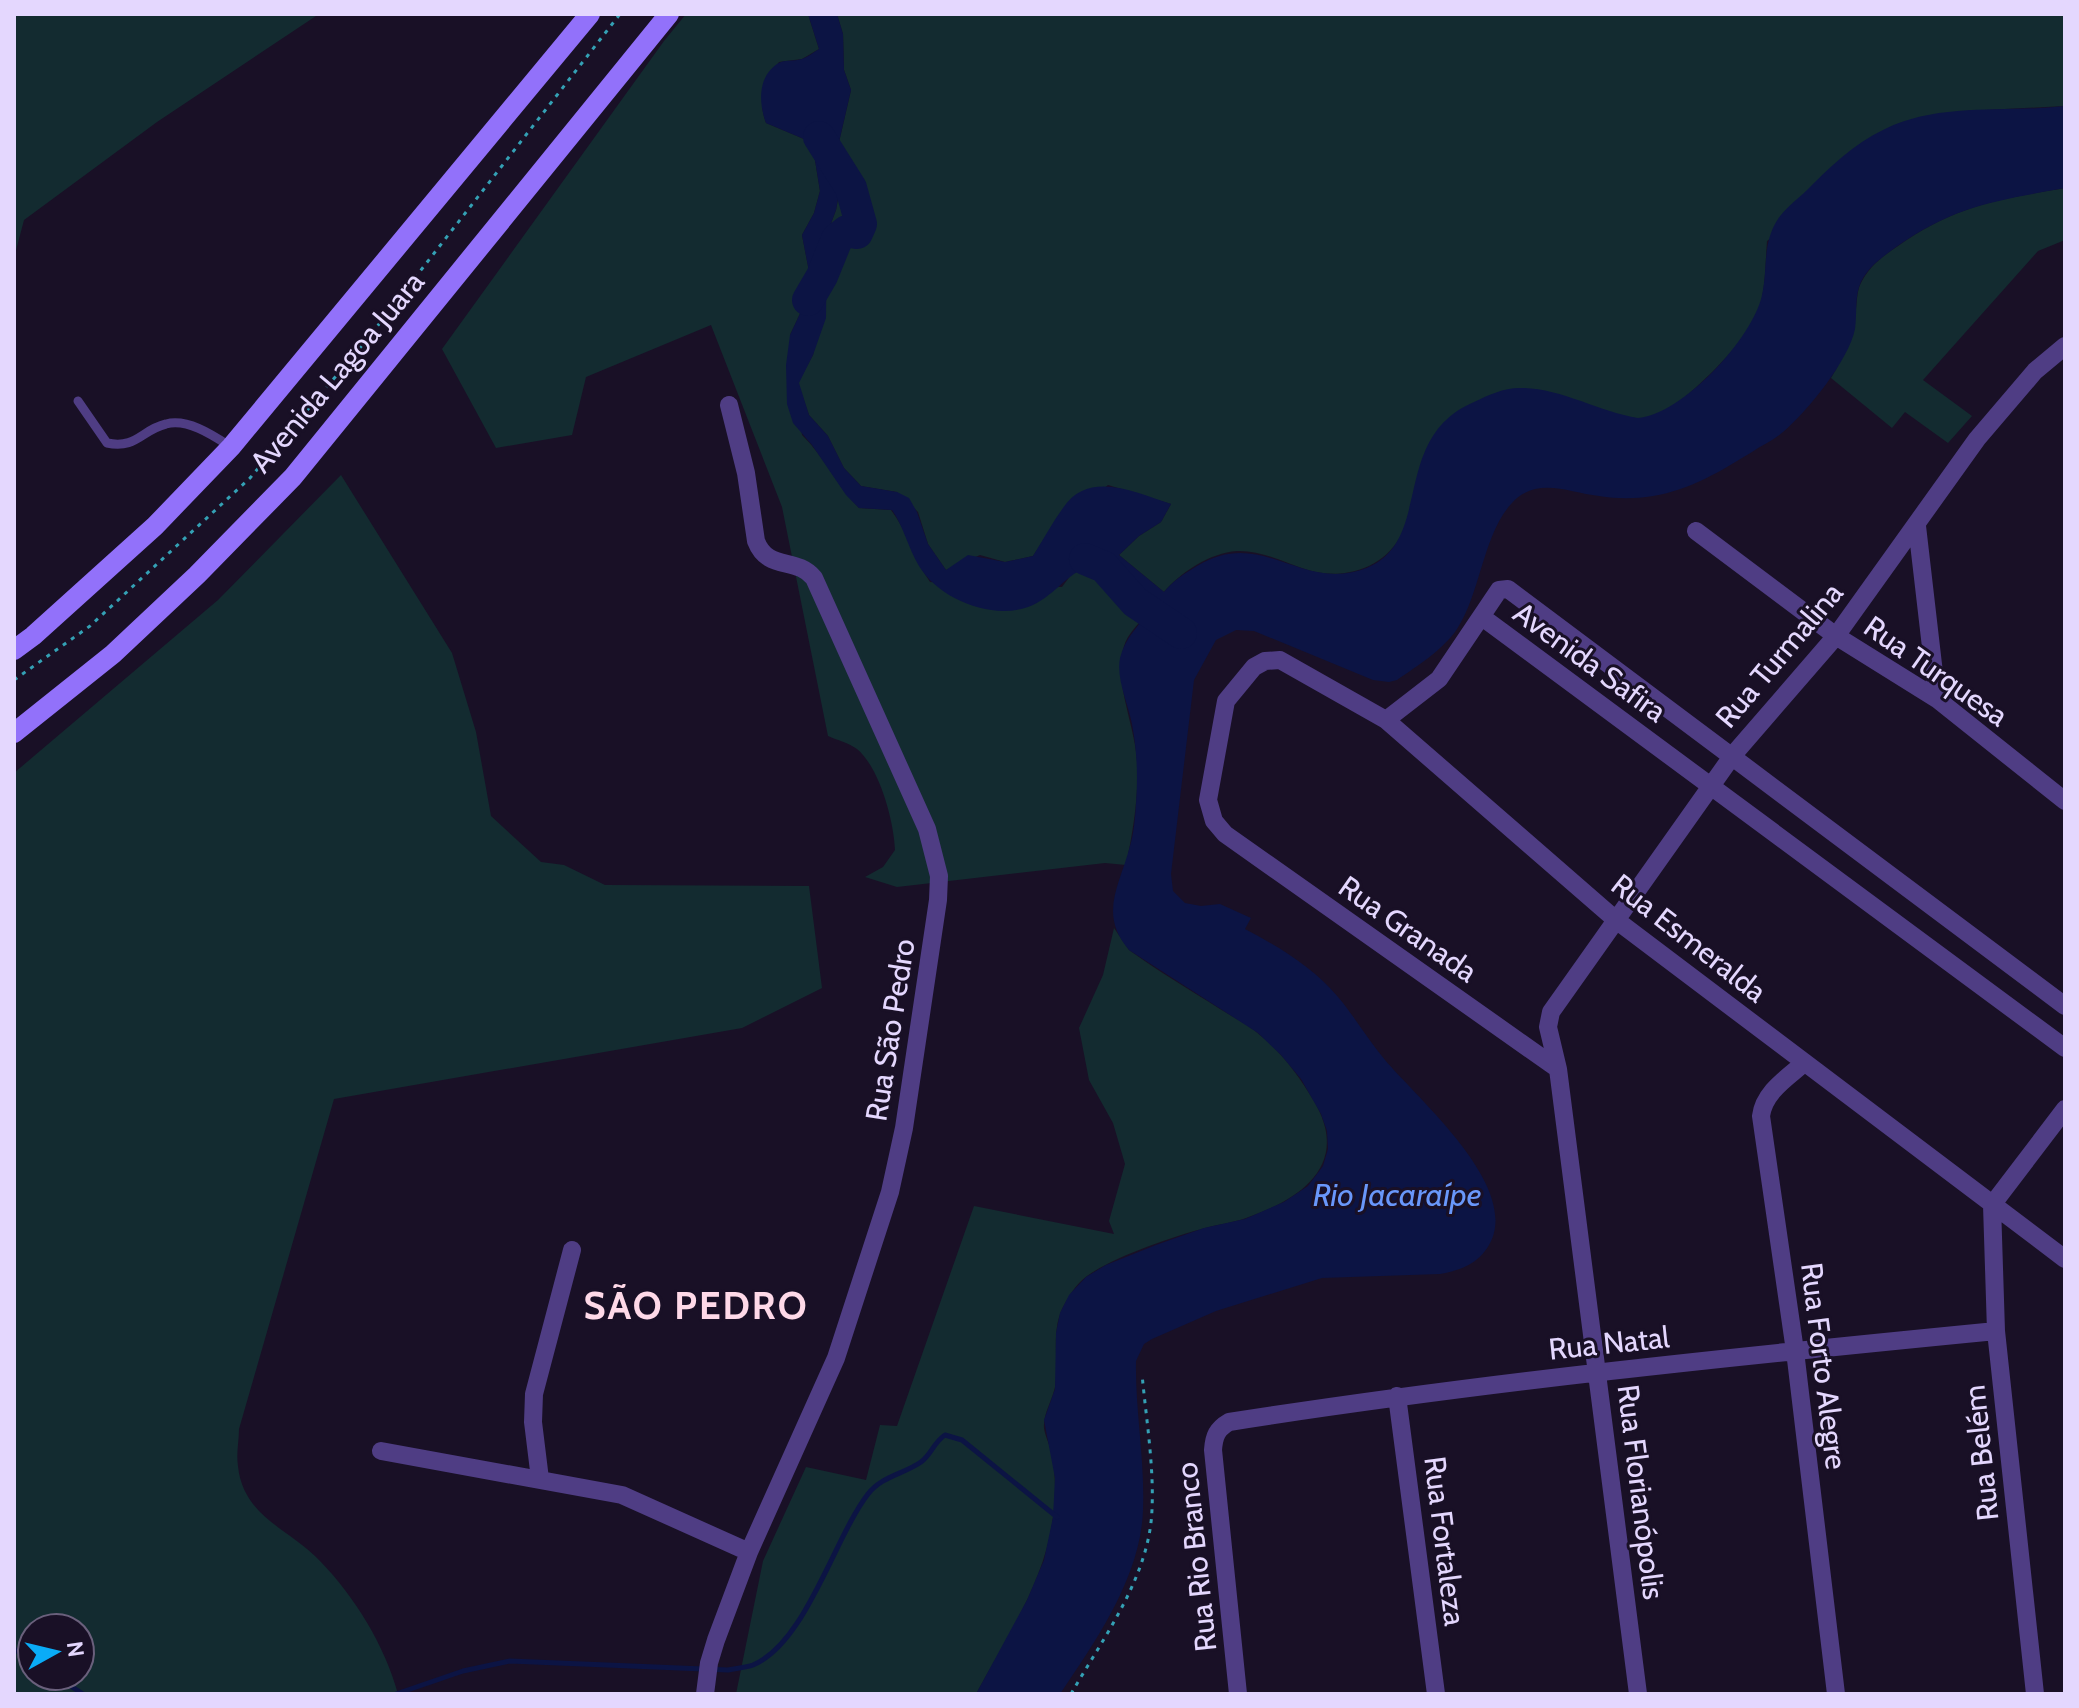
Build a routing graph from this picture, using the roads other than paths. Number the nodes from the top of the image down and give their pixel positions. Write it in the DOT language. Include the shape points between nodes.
graph roads {
  1 [pos="590,14"];
  2 [pos="669,14"];
  3 [pos="2065,346"];
  4 [pos="78,401"];
  5 [pos="729,405"];
  6 [pos="231,447"];
  7 [pos="1917,526"];
  8 [pos="1696,531"];
  9 [pos="1482,617"];
  10 [pos="1836,636"];
  11 [pos="14,650"];
  12 [pos="1937,699"];
  13 [pos="1386,720"];
  14 [pos="14,733"];
  15 [pos="1733,755"];
  16 [pos="1711,786"];
  17 [pos="2065,801"];
  18 [pos="1225,834"];
  19 [pos="1616,920"];
  20 [pos="2065,1006"];
  21 [pos="1551,1012"];
  22 [pos="2065,1048"];
  23 [pos="1804,1063"];
  24 [pos="1558,1069"];
  25 [pos="2065,1109"];
  26 [pos="1992,1205"];
  27 [pos="572,1250"];
  28 [pos="2065,1259"];
  29 [pos="1996,1331"];
  30 [pos="1795,1351"];
  31 [pos="1598,1371"];
  32 [pos="1397,1396"];
  33 [pos="1229,1422"];
  34 [pos="381,1451"];
  35 [pos="540,1479"];
  36 [pos="749,1552"];
  37 [pos="705,1694"];
  38 [pos="1238,1694"];
  39 [pos="1436,1694"];
  40 [pos="1638,1694"];
  41 [pos="1836,1694"];
  42 [pos="2035,1694"];
  1 -- 6 [label="main road, Avenida Lagoa Juara"];
  2 -- 14 [label="main road, Avenida Lagoa Juara" via="293,477 113,654"];
  3 -- 7 [label="street, Rua Turmalina" via="2035,371 1977,439"];
  4 -- 6 [label="lane" via="107,443 133,443 167,423 205,431"];
  5 -- 36 [label="street, Rua São Pedro" via="760,552 814,578 927,829 939,876 904,1128 890,1192 836,1358"];
  6 -- 11 [label="main road, Avenida Lagoa Juara" via="155,526"];
  7 -- 10 [label="street, Rua Turmalina"];
  7 -- 12 [label="street"];
  8 -- 10 [label="street, Rua Turquesa"];
  9 -- 13 [label="street" via="1439,679"];
  9 -- 15 [label="street, Avenida Safira" via="1499,590 1508,589"];
  9 -- 16 [label="street, Avenida Safira"];
  10 -- 12 [label="street, Rua Turquesa"];
  10 -- 15 [label="street, Rua Turmalina"];
  12 -- 17 [label="street, Rua Turquesa"];
  13 -- 18 [label="street, Rua Esmeralda" via="1280,660 1254,667 1226,701 1208,800 1214,821"];
  13 -- 19 [label="street, Rua Esmeralda"];
  15 -- 16 [label="street, Rua Turmalina"];
  15 -- 20 [label="street, Avenida Safira"];
  16 -- 19 [label="street, Rua Turmalina"];
  16 -- 22 [label="street, Avenida Safira"];
  18 -- 24 [label="street, Rua Granada"];
  19 -- 21 [label="street, Rua Turmalina"];
  19 -- 23 [label="street, Rua Esmeralda"];
  21 -- 24 [label="street, Rua Florianópolis" via="1548,1027"];
  23 -- 26 [label="street, Rua Esmeralda"];
  23 -- 30 [label="street, Rua Forto Alegre" via="1768,1096 1761,1116"];
  24 -- 31 [label="street, Rua Florianópolis"];
  25 -- 26 [label="street"];
  26 -- 28 [label="street, Rua Esmeralda"];
  26 -- 29 [label="street, Rua Belém"];
  27 -- 35 [label="street" via="534,1394"];
  29 -- 30 [label="street, Rua Natal"];
  29 -- 42 [label="street, Rua Belém"];
  30 -- 31 [label="street, Rua Natal"];
  30 -- 41 [label="street, Rua Forto Alegre"];
  31 -- 32 [label="street, Rua Natal"];
  31 -- 40 [label="street, Rua Florianópolis"];
  32 -- 33 [label="street, Rua Natal"];
  32 -- 39 [label="street, Rua Fortaleza"];
  33 -- 38 [label="street, Rua Rio Branco" via="1219,1428 1213,1450"];
  34 -- 35 [label="street"];
  35 -- 36 [label="street" via="632,1499"];
  36 -- 37 [label="street, Rua São Pedro" via="716,1640"];
}
